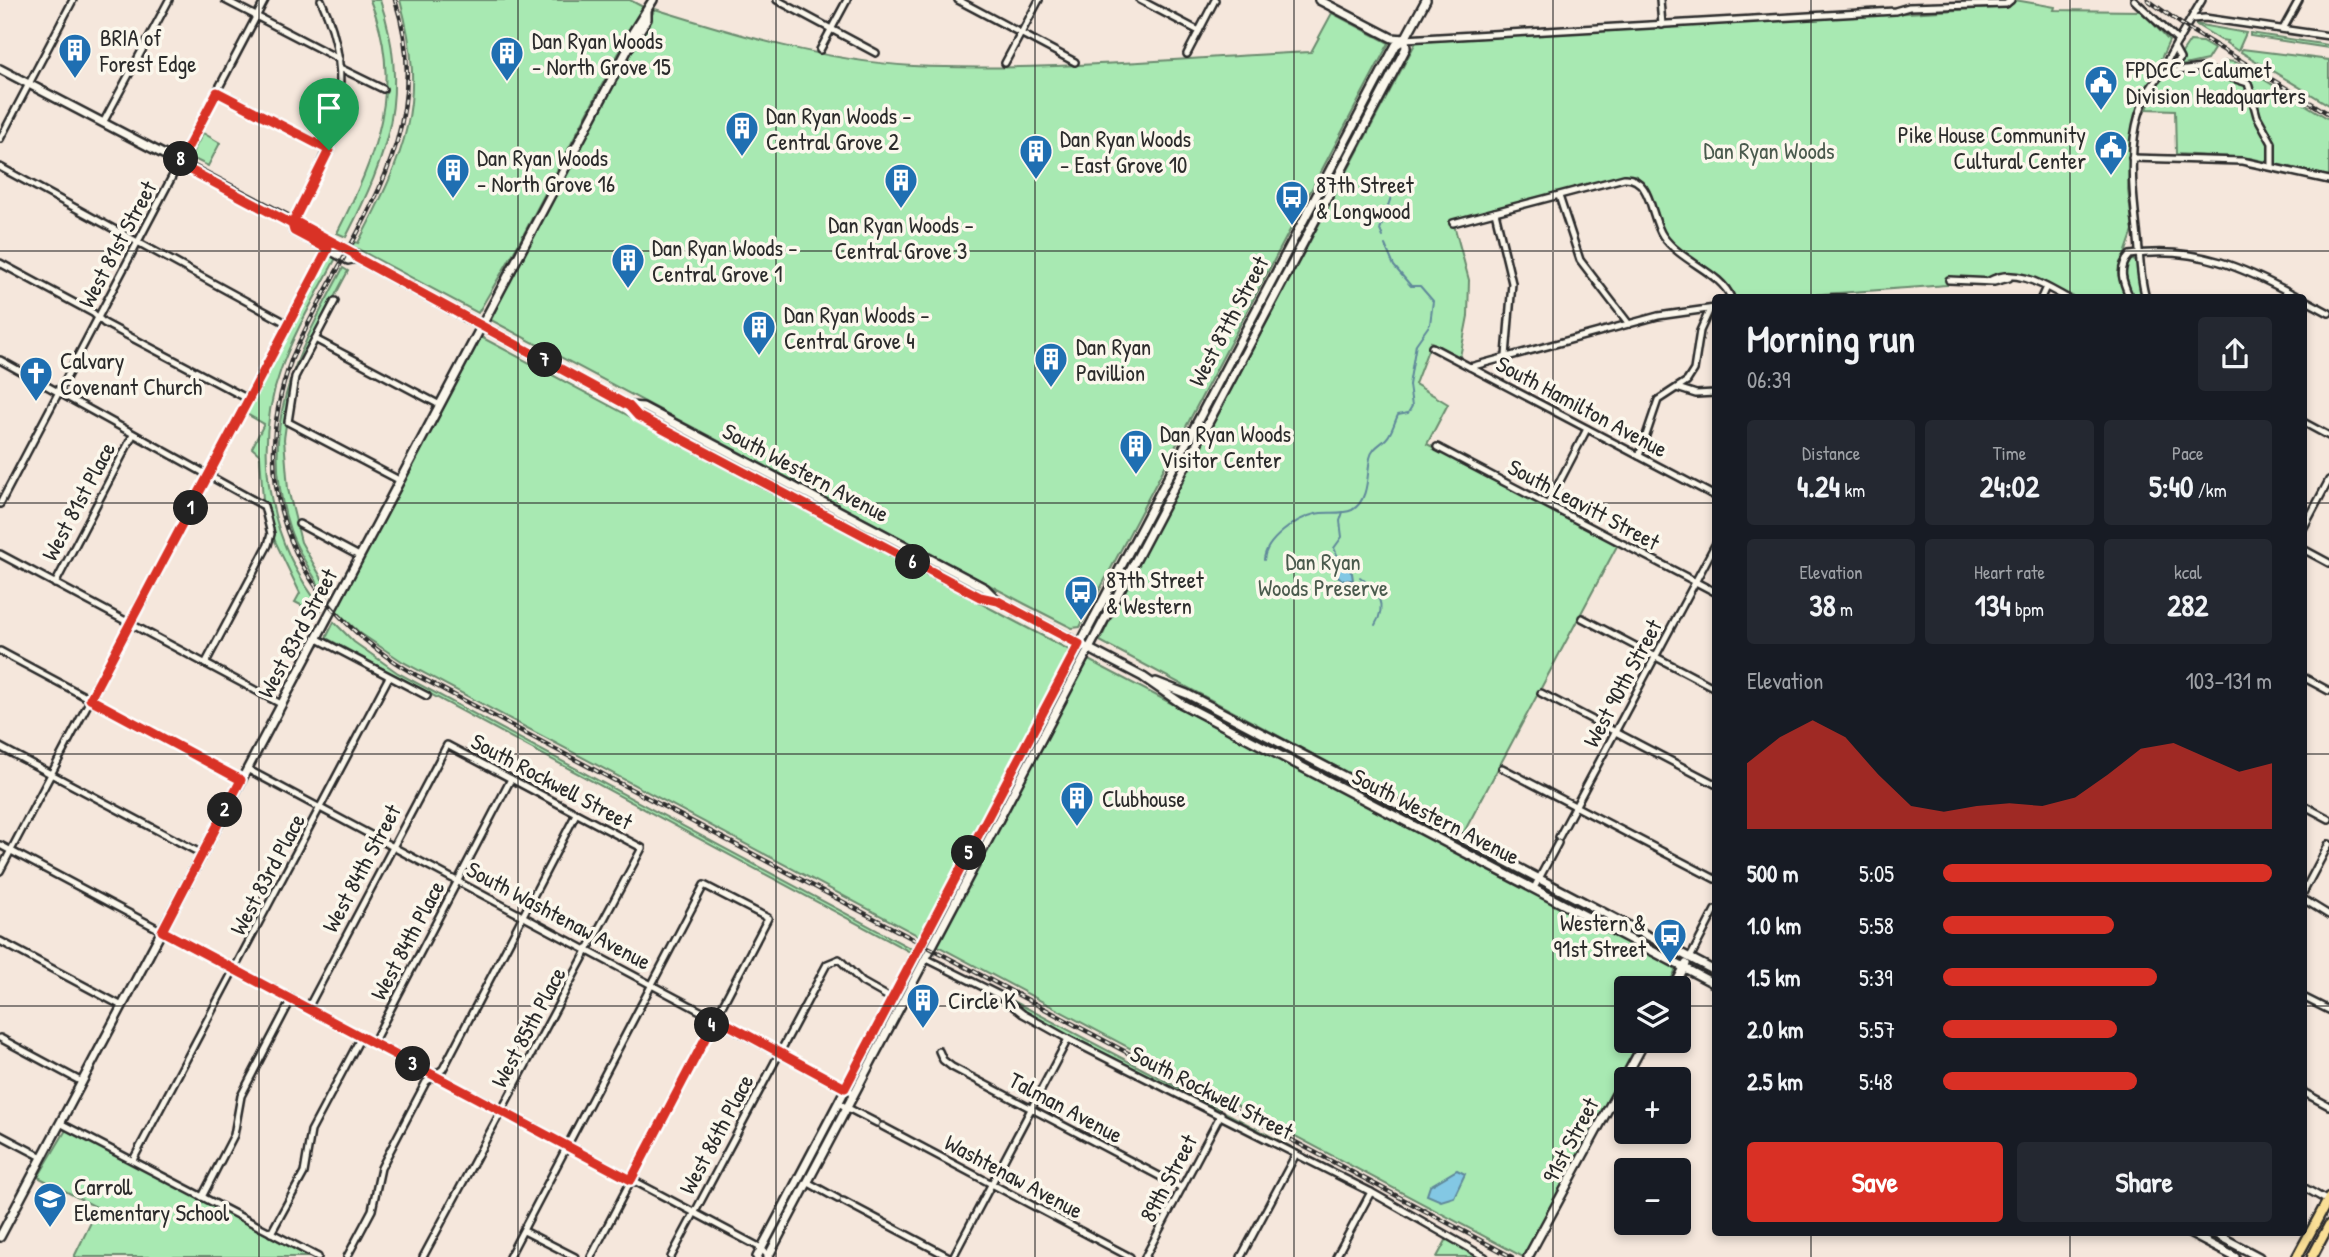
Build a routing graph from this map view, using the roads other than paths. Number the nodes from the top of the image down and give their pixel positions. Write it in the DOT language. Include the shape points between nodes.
graph roads {
  1 [pos="73,0"];
  2 [pos="169,0"];
  3 [pos="225,0"];
  4 [pos="265,0"];
  5 [pos="321,0"];
  6 [pos="653,0"];
  7 [pos="777,0"];
  8 [pos="847,0"];
  9 [pos="958,0"];
  10 [pos="1039,0"];
  11 [pos="1140,0"];
  12 [pos="1215,0"];
  13 [pos="1319,0"];
  14 [pos="1426,0"];
  15 [pos="1660,0"];
  16 [pos="2134,0"];
  17 [pos="2202,0"];
  18 [pos="2299,0"];
  19 [pos="2010,1"];
  20 [pos="256,17"];
  21 [pos="2192,19"];
  22 [pos="1662,25"];
  23 [pos="832,29"];
  24 [pos="2283,29"];
  25 [pos="1199,31"];
  26 [pos="1021,34"];
  27 [pos="2329,36"];
  28 [pos="1405,39"];
  29 [pos="2178,41"];
  30 [pos="2174,47"];
  31 [pos="820,50"];
  32 [pos="876,53"];
  33 [pos="1187,54"];
  34 [pos="339,59"];
  35 [pos="1075,62"];
  36 [pos="1005,63"];
  37 [pos="340,68"];
  38 [pos="0,69"];
  39 [pos="28,85"];
  40 [pos="383,89"];
  41 [pos="217,92"];
  42 [pos="103,123"];
  43 [pos="0,139"];
  44 [pos="329,150"];
  45 [pos="2132,158"];
  46 [pos="179,164"];
  47 [pos="2272,165"];
  48 [pos="0,167"];
  49 [pos="2329,180"];
  50 [pos="1559,196"];
  51 [pos="1495,212"];
  52 [pos="1453,223"];
  53 [pos="292,224"];
  54 [pos="138,242"];
  55 [pos="330,245"];
  56 [pos="2140,253"];
  57 [pos="0,263"];
  58 [pos="1949,280"];
  59 [pos="2046,287"];
  60 [pos="1728,294"];
  61 [pos="2043,294"];
  62 [pos="2059,294"];
  63 [pos="2129,294"];
  64 [pos="2145,294"];
  65 [pos="2294,294"];
  66 [pos="335,301"];
  67 [pos="2307,301"];
  68 [pos="1712,309"];
  69 [pos="2329,313"];
  70 [pos="99,318"];
  71 [pos="288,324"];
  72 [pos="1629,324"];
  73 [pos="481,325"];
  74 [pos="315,339"];
  75 [pos="1432,347"];
  76 [pos="1506,356"];
  77 [pos="0,360"];
  78 [pos="1470,367"];
  79 [pos="1677,388"];
  80 [pos="1712,393"];
  81 [pos="58,394"];
  82 [pos="248,399"];
  83 [pos="438,404"];
  84 [pos="2307,424"];
  85 [pos="1587,429"];
  86 [pos="133,435"];
  87 [pos="2329,436"];
  88 [pos="1437,447"];
  89 [pos="1639,456"];
  90 [pos="208,475"];
  91 [pos="399,480"];
  92 [pos="2329,480"];
  93 [pos="1712,494"];
  94 [pos="0,504"];
  95 [pos="1548,504"];
  96 [pos="2307,521"];
  97 [pos="299,524"];
  98 [pos="1712,551"];
  99 [pos="2307,551"];
  100 [pos="0,554"];
  101 [pos="359,556"];
  102 [pos="2329,563"];
  103 [pos="1695,582"];
  104 [pos="55,583"];
  105 [pos="1712,591"];
  106 [pos="1582,618"];
  107 [pos="130,624"];
  108 [pos="316,638"];
  109 [pos="1079,644"];
  110 [pos="1088,649"];
  111 [pos="0,651"];
  112 [pos="1656,657"];
  113 [pos="205,664"];
  114 [pos="389,677"];
  115 [pos="1143,677"];
  116 [pos="2307,679"];
  117 [pos="1712,686"];
  118 [pos="2329,691"];
  119 [pos="1541,693"];
  120 [pos="427,696"];
  121 [pos="90,699"];
  122 [pos="281,704"];
  123 [pos="1616,732"];
  124 [pos="447,745"];
  125 [pos="0,747"];
  126 [pos="1502,768"];
  127 [pos="247,769"];
  128 [pos="51,774"];
  129 [pos="511,779"];
  130 [pos="241,780"];
  131 [pos="1712,782"];
  132 [pos="1576,806"];
  133 [pos="2307,807"];
  134 [pos="320,808"];
  135 [pos="576,814"];
  136 [pos="2329,819"];
  137 [pos="2329,844"];
  138 [pos="0,845"];
  139 [pos="392,847"];
  140 [pos="642,848"];
  141 [pos="11,851"];
  142 [pos="202,854"];
  143 [pos="0,871"];
  144 [pos="1712,877"];
  145 [pos="1539,879"];
  146 [pos="458,881"];
  147 [pos="2307,885"];
  148 [pos="1534,888"];
  149 [pos="2307,904"];
  150 [pos="2329,915"];
  151 [pos="523,916"];
  152 [pos="1712,916"];
  153 [pos="162,931"];
  154 [pos="0,942"];
  155 [pos="588,950"];
  156 [pos="925,958"];
  157 [pos="1690,958"];
  158 [pos="1685,968"];
  159 [pos="1712,969"];
  160 [pos="234,970"];
  161 [pos="1680,976"];
  162 [pos="1712,982"];
  163 [pos="653,984"];
  164 [pos="892,999"];
  165 [pos="2307,999"];
  166 [pos="291,1000"];
  167 [pos="122,1006"];
  168 [pos="308,1008"];
  169 [pos="2329,1010"];
  170 [pos="716,1018"];
  171 [pos="873,1035"];
  172 [pos="361,1037"];
  173 [pos="0,1038"];
  174 [pos="1068,1039"];
  175 [pos="882,1040"];
  176 [pos="373,1043"];
  177 [pos="779,1051"];
  178 [pos="939,1051"];
  179 [pos="1638,1053"];
  180 [pos="434,1075"];
  181 [pos="82,1082"];
  182 [pos="845,1088"];
  183 [pos="854,1093"];
  184 [pos="2307,1094"];
  185 [pos="838,1103"];
  186 [pos="2329,1106"];
  187 [pos="847,1107"];
  188 [pos="1032,1109"];
  189 [pos="502,1111"];
  190 [pos="1221,1114"];
  191 [pos="60,1123"];
  192 [pos="0,1135"];
  193 [pos="568,1146"];
  194 [pos="1296,1154"];
  195 [pos="42,1157"];
  196 [pos="133,1160"];
  197 [pos="631,1180"];
  198 [pos="807,1182"];
  199 [pos="992,1184"];
  200 [pos="1182,1188"];
  201 [pos="2307,1189"];
  202 [pos="1371,1192"];
  203 [pos="202,1197"];
  204 [pos="2329,1200"];
  205 [pos="694,1213"];
  206 [pos="2329,1225"];
  207 [pos="524,1231"];
  208 [pos="271,1233"];
  209 [pos="1,1234"];
  210 [pos="2195,1236"];
  211 [pos="2220,1236"];
  212 [pos="761,1248"];
  213 [pos="318,1257"];
  214 [pos="347,1257"];
  215 [pos="423,1257"];
  216 [pos="509,1257"];
  217 [pos="575,1257"];
  218 [pos="591,1257"];
  219 [pos="671,1257"];
  220 [pos="757,1257"];
  221 [pos="768,1257"];
  222 [pos="951,1257"];
  223 [pos="1130,1257"];
  224 [pos="1145,1257"];
  225 [pos="1241,1257"];
  226 [pos="1336,1257"];
  227 [pos="1485,1257"];
  228 [pos="1528,1257"];
  229 [pos="2235,1257"];
  230 [pos="2259,1257"];
  231 [pos="2297,1257"];
  232 [pos="2312,1257"];
  1 -- 39 [label="street"];
  2 -- 42 [label="street"];
  3 -- 20 [label="street"];
  4 -- 20 [label="street, West 81st Street"];
  5 -- 34 [label="street"];
  6 -- 73 [label="main road, West 83rd Street"];
  7 -- 23 [label="street"];
  8 -- 23 [label="street"];
  9 -- 26 [label="street"];
  10 -- 26 [label="street"];
  11 -- 25 [label="street"];
  12 -- 25 [label="street"];
  13 -- 28 [label="main road" via="1392,38"];
  14 -- 28 [label="main road, West 87th Street"];
  15 -- 22 [label="street"];
  16 -- 29 [label="street"];
  17 -- 21 [label="street"];
  18 -- 24 [label="street"];
  19 -- 22 [label="street"];
  20 -- 34 [label="street"];
  20 -- 41 [label="street, West 81st Street"];
  21 -- 24 [label="street"];
  21 -- 29 [label="street"];
  22 -- 28 [label="street"];
  23 -- 31 [label="street"];
  23 -- 32 [label="street"];
  24 -- 27 [label="street"];
  25 -- 33 [label="street"];
  26 -- 35 [label="street"];
  26 -- 36 [label="street"];
  28 -- 109 [label="main road, West 87th Street" via="1396,45"];
  28 -- 110 [label="main road, West 87th Street" via="1406,48"];
  29 -- 30 [label="street"];
  30 -- 30 [label="street" via="2179,55 2174,65 2165,62"];
  34 -- 37 [label="street"];
  37 -- 40 [label="street"];
  37 -- 44 [label="street" via="338,114"];
  38 -- 39 [label="main road, South Western Avenue"];
  39 -- 42 [label="main road, South Western Avenue"];
  39 -- 43 [label="street"];
  41 -- 44 [label="street"];
  41 -- 46 [label="street, West 81st Street"];
  42 -- 46 [label="main road, South Western Avenue"];
  44 -- 53 [label="street"];
  45 -- 47 [label="street" via="2211,158"];
  45 -- 47 [label="street" via="2151,88 2162,73 2202,68 2251,86 2257,116 2272,143"];
  45 -- 56 [label="street"];
  46 -- 53 [label="main road, South Western Avenue"];
  46 -- 54 [label="street, West 81st Street"];
  47 -- 49 [label="street"];
  48 -- 54 [label="street"];
  50 -- 51 [label="street"];
  50 -- 60 [label="street" via="1634,178 1643,184 1662,236 1682,257 1720,281"];
  50 -- 72 [label="street" via="1580,260"];
  51 -- 52 [label="street"];
  51 -- 76 [label="street" via="1512,283"];
  53 -- 55 [label="main road, South Western Avenue" via="294,231"];
  54 -- 70 [label="street, West 81st Street"];
  54 -- 71 [label="street"];
  55 -- 71 [label="street"];
  55 -- 73 [label="main road, South Western Avenue"];
  56 -- 63 [label="street" via="2127,257 2122,270"];
  56 -- 64 [label="street"];
  56 -- 65 [label="street" via="2178,254 2237,265"];
  57 -- 70 [label="street"];
  58 -- 59 [label="street" via="2011,277 2032,279"];
  59 -- 61 [label="street"];
  59 -- 62 [label="street"];
  66 -- 74 [label="street"];
  67 -- 69 [label="street"];
  68 -- 72 [label="street"];
  68 -- 79 [label="street" via="1700,331 1694,369"];
  70 -- 81 [label="street, West 81st Street"];
  70 -- 82 [label="street"];
  71 -- 82 [label="street"];
  72 -- 76 [label="street"];
  73 -- 83 [label="main road, West 83rd Street"];
  73 -- 109 [label="main road, South Western Avenue" via="985,588 998,601"];
  74 -- 83 [label="street"];
  74 -- 91 [label="street" via="295,377 288,422"];
  75 -- 78 [label="street, South Hamilton Avenue"];
  76 -- 78 [label="street"];
  77 -- 81 [label="street"];
  78 -- 85 [label="street, South Hamilton Avenue"];
  79 -- 80 [label="street"];
  79 -- 89 [label="street" via="1655,405"];
  81 -- 86 [label="street"];
  81 -- 94 [label="street, West 81st Street"];
  82 -- 90 [label="street"];
  83 -- 91 [label="main road, West 83rd Street"];
  84 -- 87 [label="street"];
  85 -- 89 [label="street, South Hamilton Avenue"];
  85 -- 95 [label="street"];
  86 -- 90 [label="street"];
  86 -- 104 [label="street, West 81st Place"];
  88 -- 95 [label="street, South Leavitt Street"];
  89 -- 93 [label="street, South Hamilton Avenue"];
  90 -- 107 [label="street"];
  90 -- 113 [label="street" via="262,504 271,537"];
  91 -- 101 [label="main road, West 83rd Street"];
  92 -- 96 [label="street"];
  95 -- 103 [label="street, South Leavitt Street"];
  97 -- 101 [label="street"];
  98 -- 103 [label="street, West 90th Street"];
  99 -- 102 [label="street"];
  100 -- 104 [label="street"];
  101 -- 108 [label="main road, West 83rd Street"];
  103 -- 105 [label="street, South Leavitt Street"];
  103 -- 112 [label="street, West 90th Street"];
  104 -- 107 [label="street"];
  106 -- 112 [label="street"];
  107 -- 113 [label="street"];
  107 -- 121 [label="street"];
  108 -- 114 [label="street"];
  108 -- 122 [label="main road, West 83rd Street"];
  109 -- 110 [label="main road, South Western Avenue"];
  109 -- 164 [label="main road, West 87th Street"];
  110 -- 115 [label="main road, South Western Avenue"];
  110 -- 156 [label="main road, West 87th Street"];
  111 -- 121 [label="street"];
  112 -- 117 [label="street"];
  112 -- 123 [label="street, West 90th Street"];
  113 -- 122 [label="street"];
  114 -- 120 [label="street"];
  114 -- 134 [label="street, West 83rd Place"];
  115 -- 145 [label="main road, South Western Avenue" via="1186,694"];
  115 -- 148 [label="main road, South Western Avenue" via="1182,704"];
  116 -- 118 [label="street"];
  119 -- 123 [label="street"];
  121 -- 128 [label="street"];
  121 -- 130 [label="street"];
  122 -- 127 [label="main road, West 83rd Street"];
  123 -- 131 [label="street"];
  123 -- 132 [label="street, West 90th Street"];
  124 -- 129 [label="street, South Rockwell Street"];
  124 -- 139 [label="street, West 84th Street"];
  125 -- 128 [label="street"];
  126 -- 132 [label="street"];
  127 -- 130 [label="main road, West 83rd Street"];
  127 -- 134 [label="street, South Washtenaw Avenue"];
  128 -- 141 [label="street"];
  128 -- 142 [label="street"];
  129 -- 135 [label="street, South Rockwell Street"];
  129 -- 146 [label="street, West 84th Place"];
  130 -- 142 [label="main road, West 83rd Street"];
  132 -- 144 [label="street"];
  132 -- 145 [label="street, West 90th Street"];
  133 -- 136 [label="street"];
  134 -- 139 [label="street, South Washtenaw Avenue"];
  134 -- 160 [label="street, West 83rd Place"];
  135 -- 140 [label="street, South Rockwell Street"];
  135 -- 151 [label="street"];
  137 -- 147 [label="street"];
  138 -- 141 [label="street"];
  139 -- 146 [label="street, South Washtenaw Avenue"];
  139 -- 168 [label="street, West 84th Street"];
  140 -- 155 [label="street, West 85th Place"];
  141 -- 143 [label="street"];
  141 -- 153 [label="street"];
  142 -- 153 [label="main road, West 83rd Street"];
  145 -- 148 [label="street, West 90th Street"];
  145 -- 157 [label="main road, South Western Avenue"];
  146 -- 151 [label="street, South Washtenaw Avenue"];
  146 -- 176 [label="street, West 84th Place"];
  148 -- 158 [label="main road, South Western Avenue"];
  149 -- 150 [label="street"];
  151 -- 155 [label="street, South Washtenaw Avenue"];
  151 -- 180 [label="street" via="443,1069"];
  152 -- 157 [label="street"];
  153 -- 160 [label="street"];
  153 -- 167 [label="main road, West 83rd Street"];
  154 -- 167 [label="street"];
  155 -- 163 [label="street, South Washtenaw Avenue"];
  155 -- 189 [label="street, West 85th Place"];
  156 -- 174 [label="street, South Rockwell Street" via="999,995"];
  156 -- 175 [label="main road, West 87th Street"];
  157 -- 158 [label="main road"];
  157 -- 159 [label="main road, South Western Avenue"];
  158 -- 161 [label="main road"];
  158 -- 162 [label="main road, South Western Avenue"];
  160 -- 166 [label="street"];
  160 -- 196 [label="street, West 83rd Place"];
  163 -- 170 [label="street, South Washtenaw Avenue"];
  163 -- 170 [label="street" via="704,884 768,918"];
  163 -- 193 [label="street"];
  164 -- 171 [label="main road, West 87th Street"];
  164 -- 177 [label="street, West 86th Place" via="862,982 836,958 822,971"];
  165 -- 169 [label="street"];
  166 -- 168 [label="street"];
  166 -- 203 [label="street" via="241,1096 234,1135"];
  167 -- 181 [label="main road, West 83rd Street"];
  168 -- 172 [label="street"];
  170 -- 177 [label="street, South Washtenaw Avenue"];
  170 -- 197 [label="street"];
  171 -- 175 [label="main road"];
  171 -- 182 [label="main road, West 87th Street"];
  172 -- 176 [label="street"];
  172 -- 208 [label="street" via="311,1132 304,1172"];
  173 -- 181 [label="street"];
  174 -- 188 [label="street"];
  174 -- 190 [label="street, South Rockwell Street"];
  175 -- 183 [label="main road, West 87th Street"];
  176 -- 180 [label="street"];
  177 -- 182 [label="street, South Washtenaw Avenue"];
  177 -- 205 [label="street, West 86th Place"];
  178 -- 188 [label="street, Talman Avenue" via="952,1067"];
  179 -- 228 [label="main road, 91st Street"];
  180 -- 189 [label="street"];
  180 -- 214 [label="street" via="381,1168 372,1210"];
  181 -- 191 [label="main road, West 83rd Street"];
  182 -- 183 [label="street, South Washtenaw Avenue"];
  182 -- 185 [label="main road, West 87th Street"];
  183 -- 187 [label="main road, West 87th Street"];
  184 -- 186 [label="street"];
  185 -- 187 [label="street, Washtenaw Avenue"];
  185 -- 212 [label="main road, West 87th Street"];
  187 -- 198 [label="main road, West 87th Street"];
  187 -- 199 [label="street, Washtenaw Avenue"];
  188 -- 199 [label="street"];
  188 -- 200 [label="street, Talman Avenue"];
  189 -- 193 [label="street"];
  189 -- 215 [label="street, West 85th Place"];
  190 -- 194 [label="street, South Rockwell Street"];
  190 -- 200 [label="street, 89th Street"];
  191 -- 195 [label="main road, West 83rd Street"];
  191 -- 196 [label="street"];
  192 -- 195 [label="street"];
  193 -- 197 [label="street"];
  193 -- 207 [label="street"];
  194 -- 202 [label="street, South Rockwell Street"];
  194 -- 225 [label="street"];
  195 -- 209 [label="main road, West 83rd Street"];
  196 -- 203 [label="street"];
  197 -- 205 [label="street"];
  197 -- 218 [label="street"];
  198 -- 221 [label="main road, West 87th Street"];
  198 -- 222 [label="street"];
  199 -- 222 [label="street"];
  199 -- 223 [label="street, Washtenaw Avenue"];
  200 -- 224 [label="street, 89th Street"];
  201 -- 204 [label="street"];
  202 -- 226 [label="street"];
  202 -- 227 [label="street, South Rockwell Street"];
  203 -- 208 [label="street"];
  204 -- 231 [label="main road"];
  205 -- 212 [label="street"];
  205 -- 219 [label="street, West 86th Place"];
  206 -- 232 [label="main road"];
  207 -- 216 [label="street"];
  207 -- 217 [label="street"];
  208 -- 213 [label="street"];
  210 -- 229 [label="main road"];
  211 -- 230 [label="main road"];
  212 -- 220 [label="main road, West 87th Street"];
  212 -- 221 [label="street"];
}
